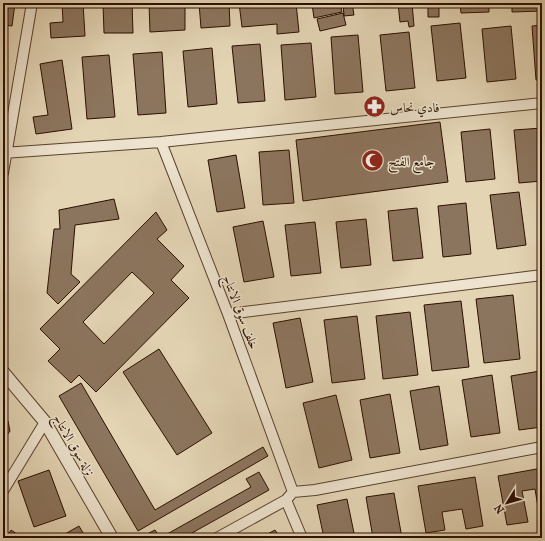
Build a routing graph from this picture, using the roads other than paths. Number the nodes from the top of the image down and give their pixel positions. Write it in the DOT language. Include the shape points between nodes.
graph roads {
  1 [pos="32,3"];
  2 [pos="542,103"];
  3 [pos="161,142"];
  4 [pos="5,154"];
  5 [pos="3,173"];
  6 [pos="542,275"];
  7 [pos="228,314"];
  8 [pos="3,372"];
  9 [pos="45,422"];
  10 [pos="542,447"];
  11 [pos="3,491"];
  12 [pos="293,492"];
  13 [pos="286,500"];
  14 [pos="112,538"];
  15 [pos="217,538"];
  16 [pos="302,538"];
  1 -- 4 [label="street"];
  2 -- 3 [label="street"];
  3 -- 4 [label="street"];
  3 -- 7 [label="street, خلف سوق الانتاج"];
  4 -- 5 [label="street"];
  6 -- 7 [label="street"];
  7 -- 12 [label="street, خلف سوق الانتاج"];
  8 -- 9 [label="street, نزلة سوق الانتاج"];
  9 -- 11 [label="street"];
  9 -- 14 [label="street, نزلة سوق الانتاج"];
  10 -- 12 [label="street"];
  12 -- 13 [label="street"];
  13 -- 15 [label="street"];
  13 -- 16 [label="street"];
}
